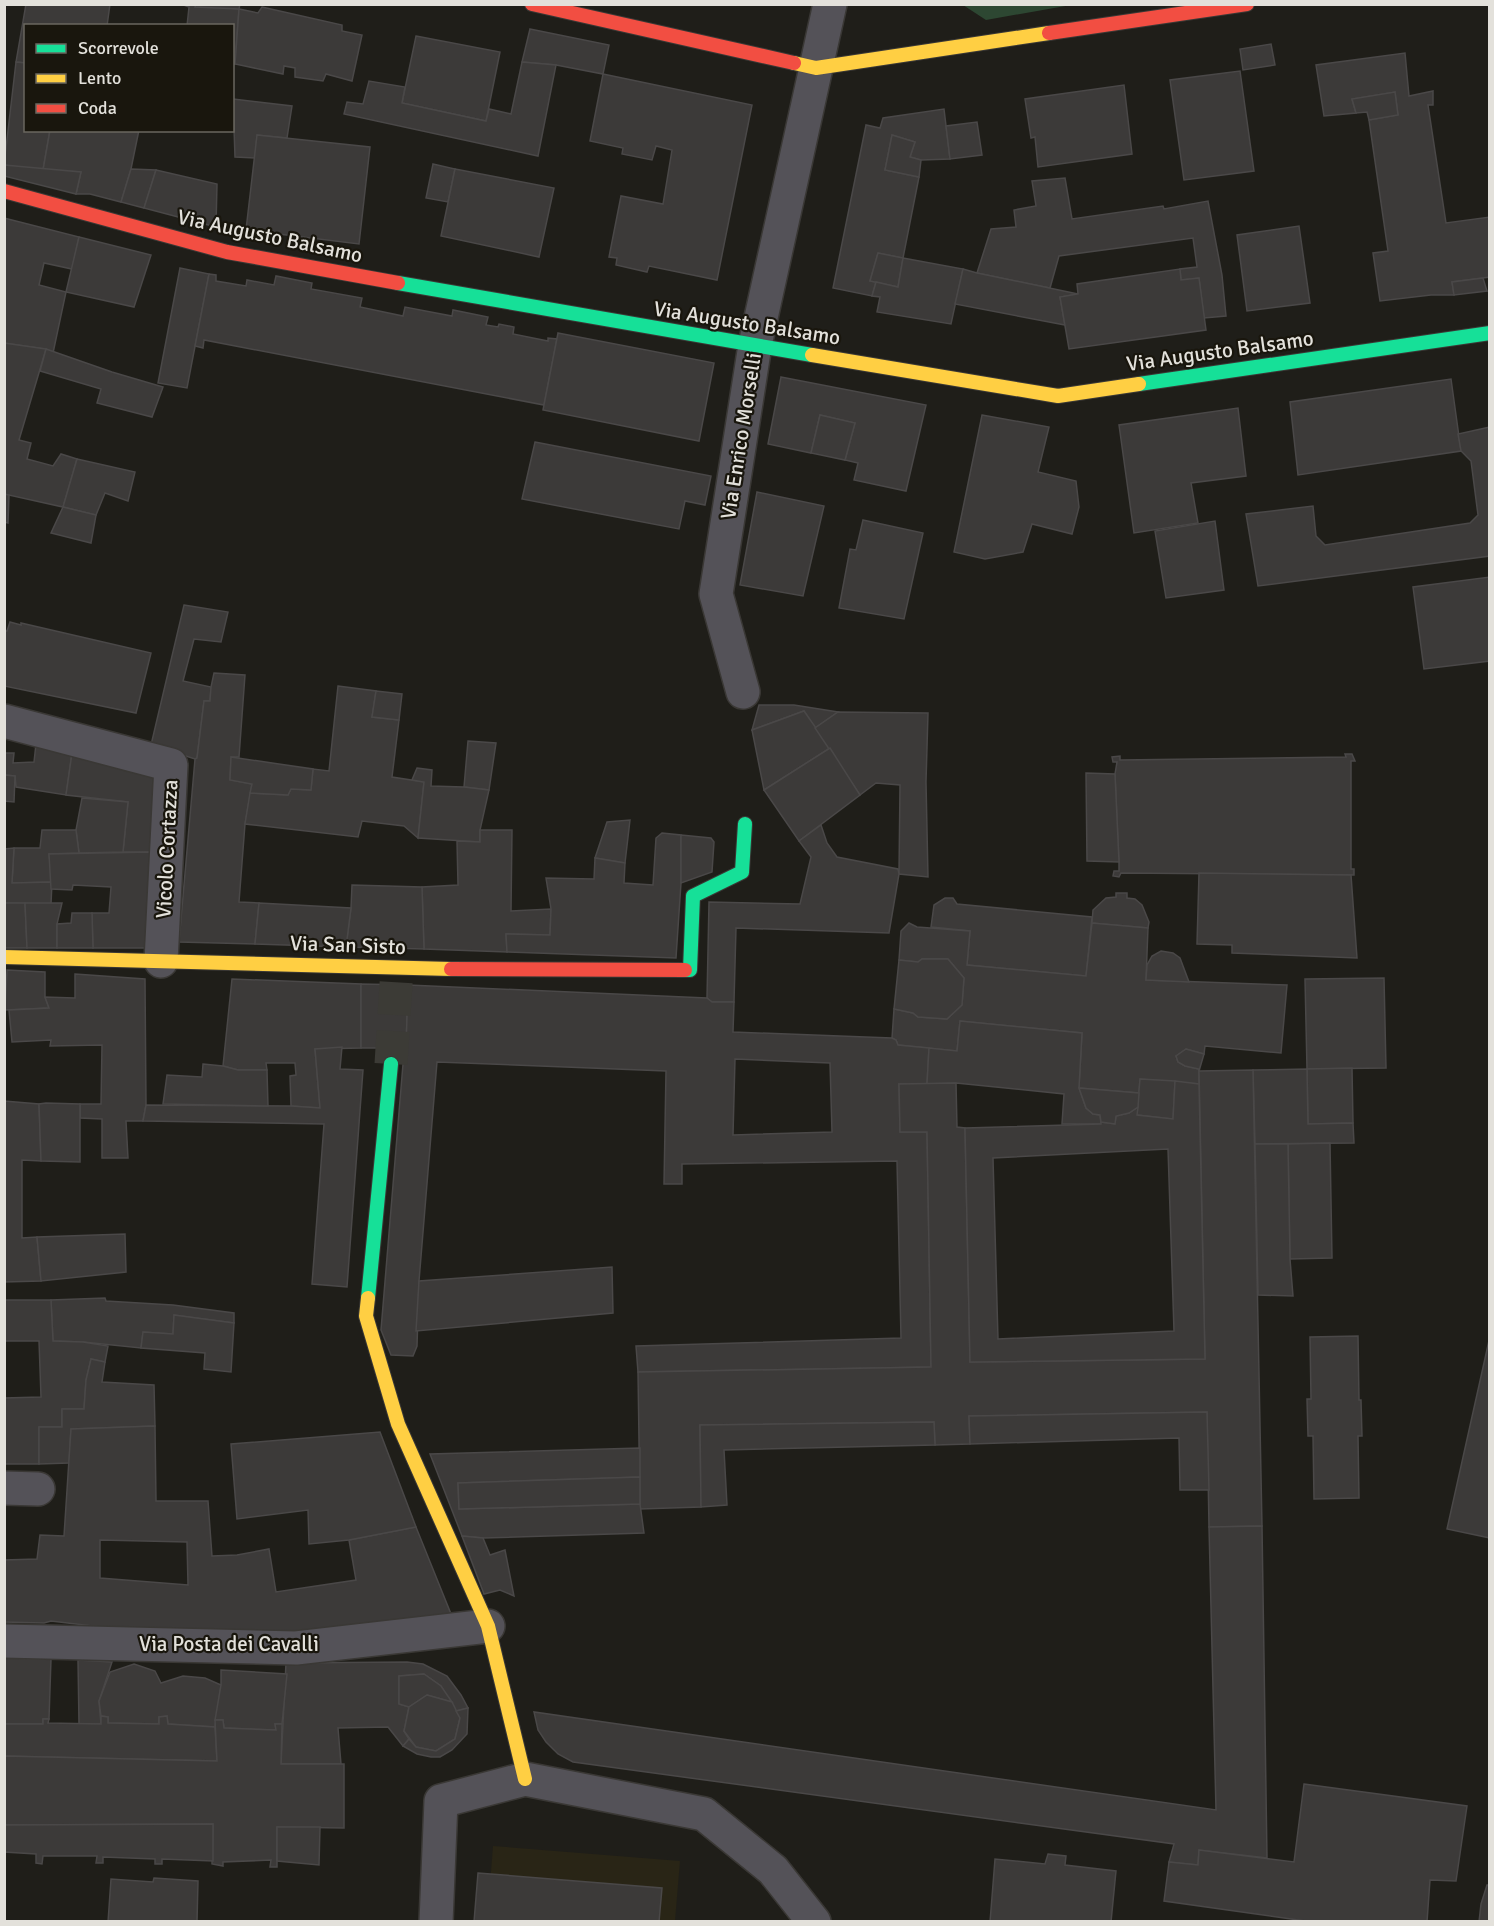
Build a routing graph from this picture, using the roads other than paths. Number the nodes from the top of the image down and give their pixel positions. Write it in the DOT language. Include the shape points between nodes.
graph roads {
  1 [pos="532,4"];
  2 [pos="830,4"];
  3 [pos="1247,4"];
  4 [pos="816,68"];
  5 [pos="4,191"];
  6 [pos="1490,333"];
  7 [pos="755,345"];
  8 [pos="743,692"];
  9 [pos="4,721"];
  10 [pos="745,824"];
  11 [pos="4,957"];
  12 [pos="161,961"];
  13 [pos="391,1064"];
  14 [pos="4,1488"];
  15 [pos="38,1489"];
  16 [pos="488,1626"];
  17 [pos="4,1641"];
  18 [pos="525,1779"];
  19 [pos="436,1922"];
  20 [pos="814,1922"];
  1 -- 4 [label="street"];
  2 -- 4 [label="street, Via Enrico Morselli"];
  3 -- 4 [label="street"];
  4 -- 7 [label="street, Via Enrico Morselli"];
  5 -- 7 [label="street, Via Augusto Balsamo" via="227,252"];
  6 -- 7 [label="street, Via Augusto Balsamo" via="1058,396"];
  7 -- 8 [label="street, Via Enrico Morselli" via="716,594"];
  9 -- 12 [label="street, Vicolo Cortazza" via="171,765"];
  10 -- 12 [label="street, Via San Sisto" via="742,872 693,896 690,970"];
  11 -- 12 [label="street, Via San Sisto"];
  13 -- 16 [label="street" via="366,1316 398,1424"];
  14 -- 15 [label="street"];
  16 -- 17 [label="street, Via Posta dei Cavalli" via="296,1648"];
  16 -- 18 [label="street"];
  18 -- 19 [label="street" via="441,1801"];
  18 -- 20 [label="street" via="704,1814 773,1870"];
}
